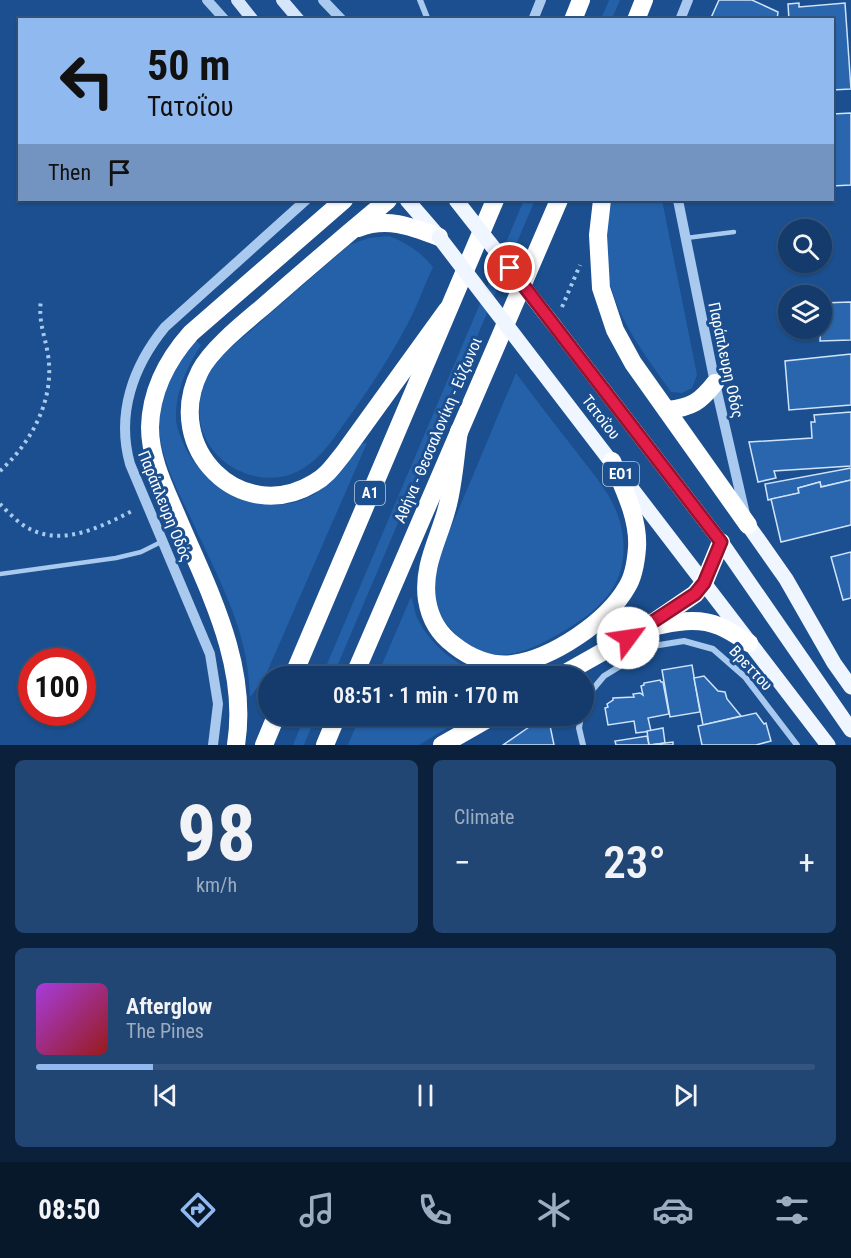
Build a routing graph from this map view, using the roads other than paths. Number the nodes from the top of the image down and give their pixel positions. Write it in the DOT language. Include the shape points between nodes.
graph roads {
  1 [pos="207,0"];
  2 [pos="237,0"];
  3 [pos="282,0"];
  4 [pos="323,0"];
  5 [pos="420,0"];
  6 [pos="541,0"];
  7 [pos="581,0"];
  8 [pos="644,0"];
  9 [pos="650,0"];
  10 [pos="688,0"];
  11 [pos="223,18"];
  12 [pos="251,18"];
  13 [pos="297,18"];
  14 [pos="340,18"];
  15 [pos="427,18"];
  16 [pos="534,18"];
  17 [pos="574,18"];
  18 [pos="637,18"];
  19 [pos="646,18"];
  20 [pos="681,18"];
  21 [pos="305,201"];
  22 [pos="330,201"];
  23 [pos="343,201"];
  24 [pos="387,201"];
  25 [pos="408,201"];
  26 [pos="457,201"];
  27 [pos="495,201"];
  28 [pos="559,201"];
  29 [pos="602,201"];
  30 [pos="678,201"];
  31 [pos="311,229"];
  32 [pos="734,232"];
  33 [pos="344,237"];
  34 [pos="439,237"];
  35 [pos="686,238"];
  36 [pos="447,310"];
  37 [pos="715,383"];
  38 [pos="668,410"];
  39 [pos="459,431"];
  40 [pos="612,461"];
  41 [pos="748,525"];
  42 [pos="163,541"];
  43 [pos="721,542"];
  44 [pos="0,574"];
  45 [pos="704,583"];
  46 [pos="645,628"];
  47 [pos="749,643"];
  48 [pos="297,666"];
  49 [pos="358,666"];
  50 [pos="578,666"];
  51 [pos="851,687"];
  52 [pos="594,688"];
  53 [pos="272,726"];
  54 [pos="333,726"];
  55 [pos="475,726"];
  56 [pos="579,726"];
  57 [pos="851,729"];
  58 [pos="213,745"];
  59 [pos="236,745"];
  60 [pos="264,745"];
  61 [pos="325,745"];
  62 [pos="442,745"];
  63 [pos="583,745"];
  64 [pos="797,745"];
  65 [pos="828,745"];
  1 -- 11 [label="street"];
  2 -- 12 [label="main road"];
  3 -- 13 [label="main road"];
  4 -- 14 [label="street"];
  5 -- 15 [label="street"];
  6 -- 16 [label="street"];
  7 -- 17 [label="highway"];
  8 -- 18 [label="highway"];
  9 -- 19 [label="highway"];
  10 -- 20 [label="street"];
  21 -- 42 [label="street, Παράπλευρη Οδός" via="177,315 153,341 137,369 124,434 130,464"];
  22 -- 31 [label="highway"];
  23 -- 31 [label="highway"];
  24 -- 33 [label="highway"];
  25 -- 34 [label="main road, Τατοΐου / ΕΟ1"];
  26 -- 43 [label="main road, Τατοΐου / ΕΟ1, bridge"];
  27 -- 36 [label="highway, Α1"];
  28 -- 39 [label="highway, Αθήνα - Θεσσαλονίκη - Εύζωνοι"];
  29 -- 38 [label="highway" via="598,235 601,288 615,330 633,363"];
  30 -- 35 [label="street, Παράπλευρη Οδός"];
  31 -- 59 [label="highway" via="191,333 169,360 153,401 153,453 232,653 238,690"];
  32 -- 35 [label="lane"];
  33 -- 34 [label="highway" via="370,224 384,222"];
  33 -- 36 [label="highway" via="239,328 201,369 188,406 191,432 209,466 229,483 240,490 279,495 304,488 326,475"];
  34 -- 40 [label="main road, Τατοΐου / ΕΟ1, bridge"];
  35 -- 37 [label="street, Παράπλευρη Οδός"];
  36 -- 48 [label="highway, Α1"];
  37 -- 38 [label="highway" via="693,405"];
  37 -- 41 [label="street, Παράπλευρη Οδός"];
  38 -- 41 [label="highway"];
  39 -- 40 [label="highway" via="447,507 427,566 427,602 442,636 464,653 487,663 512,664 556,649 600,620 628,586 638,545 631,508"];
  39 -- 49 [label="highway, Αθήνα - Θεσσαλονίκη - Εύζωνοι"];
  40 -- 45 [label="main road, Τατοΐου / ΕΟ1"];
  41 -- 51 [label="main road" via="786,579"];
  42 -- 44 [label="lane" via="116,558"];
  42 -- 58 [label="street, Παράπλευρη Οδός" via="210,654 218,704"];
  43 -- 45 [label="highway"];
  43 -- 57 [label="main road, Τατοΐου / ΕΟ1"];
  45 -- 46 [label="highway" via="695,594"];
  45 -- 47 [label="main road, Τατοΐου / ΕΟ1"];
  46 -- 47 [label="highway" via="700,622 718,625"];
  46 -- 50 [label="highway"];
  47 -- 65 [label="main road, Τατοΐου / ΕΟ1"];
  52 -- 64 [label="street, Βρεττου" via="604,676 653,646 684,642 713,649 745,677"];
  53 -- 60 [label="highway"];
  54 -- 61 [label="highway"];
  55 -- 62 [label="highway"];
  56 -- 63 [label="street"];
}
